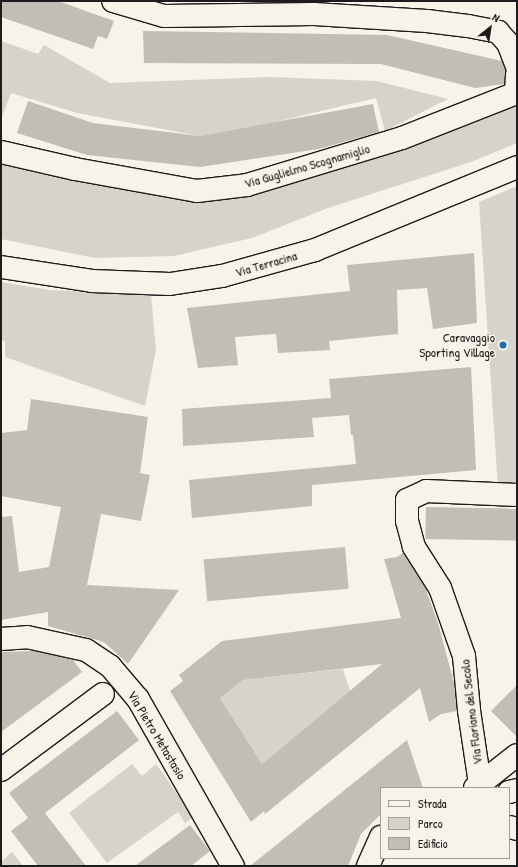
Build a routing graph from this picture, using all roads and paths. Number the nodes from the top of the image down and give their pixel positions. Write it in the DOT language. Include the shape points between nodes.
graph roads {
  1 [pos="113,1"];
  2 [pos="517,66"];
  3 [pos="517,75"];
  4 [pos="1,152"];
  5 [pos="517,167"];
  6 [pos="1,267"];
  7 [pos="517,495"];
  8 [pos="1,639"];
  9 [pos="103,694"];
  10 [pos="517,755"];
  11 [pos="1,770"];
  12 [pos="477,786"];
  13 [pos="380,839"];
  14 [pos="233,866"];
  15 [pos="368,866"];
  1 -- 2 [label="street" via="164,16 314,14 468,26 498,32 508,43"];
  3 -- 4 [label="street, Via Guglielmo Scognamiglio" via="516,94 458,114 402,138 247,185 197,190 75,170"];
  5 -- 6 [label="street, Via Terracina" via="315,250 222,276 170,284 92,281"];
  7 -- 12 [label="street, Via Floriano del Secolo" via="426,491 407,500 407,521 414,547 440,588 464,656"];
  8 -- 14 [label="street, Via Pietro Metastasio" via="28,637 86,650 110,666 142,704"];
  9 -- 11 [label="street"];
  10 -- 12 [label="street"];
  13 -- 15 [label="street"];
}
